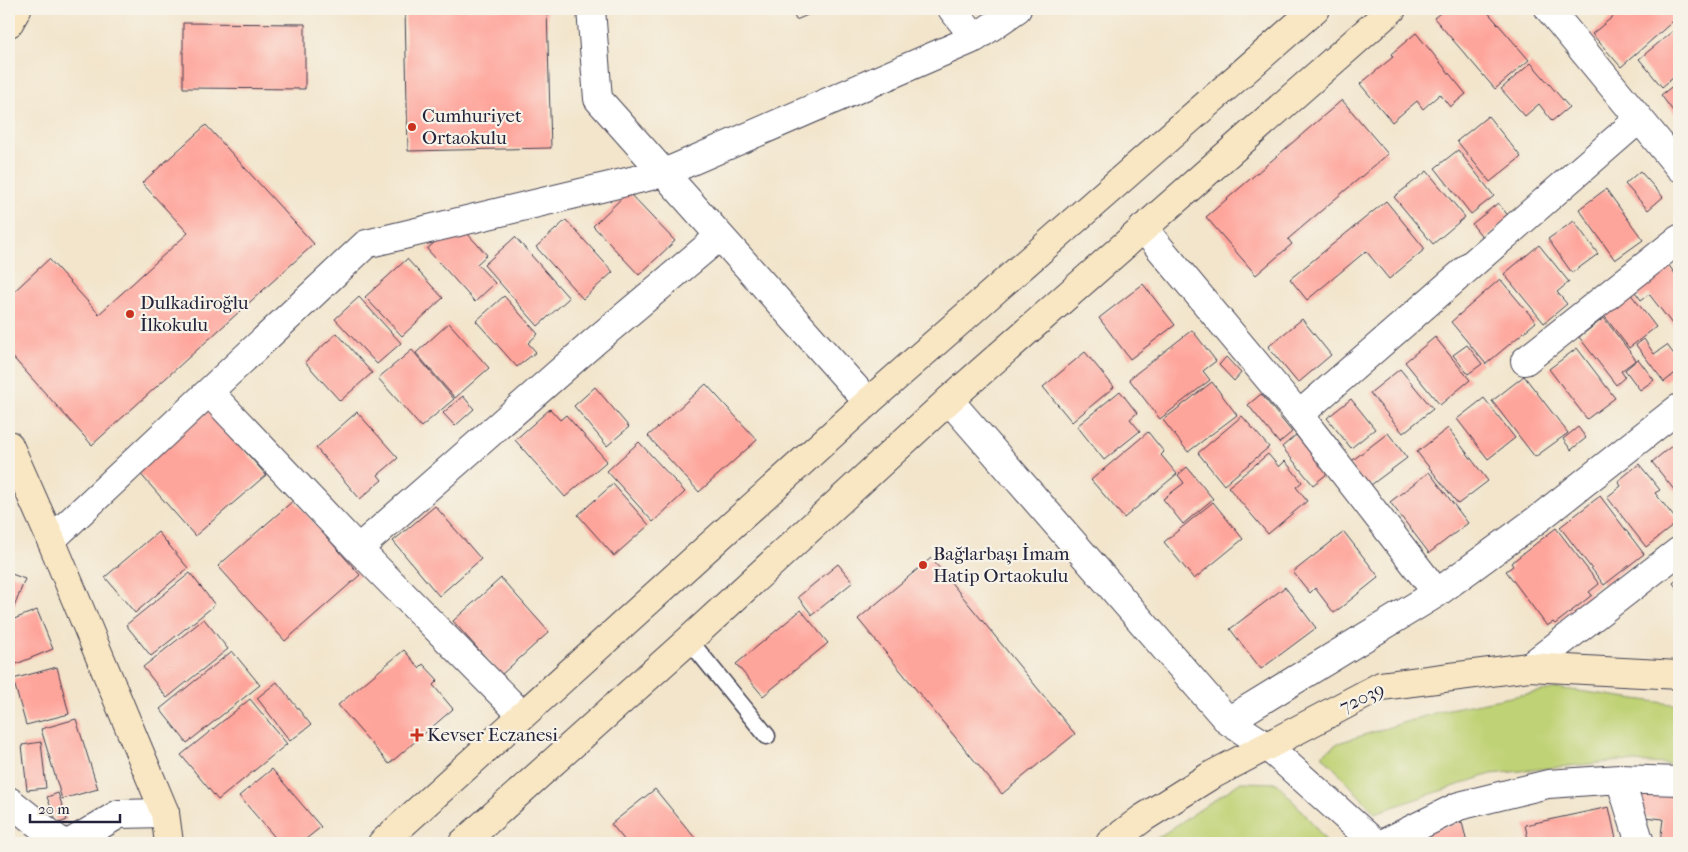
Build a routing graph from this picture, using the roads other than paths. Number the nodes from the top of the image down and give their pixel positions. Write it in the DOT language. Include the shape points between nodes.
graph roads {
  1 [pos="17,9"];
  2 [pos="591,9"];
  3 [pos="952,9"];
  4 [pos="1017,9"];
  5 [pos="1315,9"];
  6 [pos="1392,9"];
  7 [pos="1549,9"];
  8 [pos="9,23"];
  9 [pos="975,38"];
  10 [pos="1639,119"];
  11 [pos="1679,167"];
  12 [pos="664,173"];
  13 [pos="1143,228"];
  14 [pos="720,236"];
  15 [pos="1679,240"];
  16 [pos="1525,361"];
  17 [pos="209,392"];
  18 [pos="949,400"];
  19 [pos="868,402"];
  20 [pos="1679,408"];
  21 [pos="1299,415"];
  22 [pos="9,445"];
  23 [pos="51,540"];
  24 [pos="358,549"];
  25 [pos="1679,551"];
  26 [pos="1437,593"];
  27 [pos="689,640"];
  28 [pos="1529,667"];
  29 [pos="1679,675"];
  30 [pos="522,715"];
  31 [pos="1228,721"];
  32 [pos="767,736"];
  33 [pos="1268,747"];
  34 [pos="1620,779"];
  35 [pos="1679,781"];
  36 [pos="9,801"];
  37 [pos="164,813"];
  38 [pos="62,843"];
  39 [pos="70,843"];
  40 [pos="169,843"];
  41 [pos="382,843"];
  42 [pos="464,843"];
  43 [pos="1110,843"];
  44 [pos="1375,843"];
  45 [pos="1384,843"];
  46 [pos="1640,843"];
  1 -- 8 [label="main road"];
  2 -- 12 [label="street" via="598,99"];
  3 -- 9 [label="street"];
  4 -- 9 [label="street"];
  5 -- 19 [label="main road"];
  6 -- 13 [label="main road"];
  7 -- 10 [label="street"];
  9 -- 12 [label="street"];
  10 -- 11 [label="street"];
  10 -- 21 [label="street"];
  12 -- 14 [label="street"];
  12 -- 17 [label="street" via="366,244"];
  13 -- 18 [label="main road"];
  13 -- 21 [label="street"];
  14 -- 19 [label="street"];
  14 -- 24 [label="street"];
  15 -- 16 [label="street"];
  17 -- 23 [label="street"];
  17 -- 24 [label="street"];
  18 -- 27 [label="main road"];
  18 -- 31 [label="street"];
  19 -- 30 [label="main road"];
  20 -- 26 [label="street" via="1542,516"];
  21 -- 26 [label="street"];
  22 -- 23 [label="main road"];
  23 -- 37 [label="main road"];
  24 -- 30 [label="street"];
  25 -- 28 [label="street"];
  26 -- 31 [label="street"];
  27 -- 32 [label="lane"];
  27 -- 42 [label="main road"];
  28 -- 29 [label="main road, 72039"];
  28 -- 33 [label="main road, 72039" via="1381,686"];
  30 -- 41 [label="main road"];
  31 -- 33 [label="street"];
  33 -- 43 [label="main road, 72039" via="1210,776"];
  33 -- 44 [label="street"];
  34 -- 35 [label="street"];
  34 -- 45 [label="street" via="1548,784 1459,806"];
  34 -- 46 [label="street"];
  36 -- 38 [label="street"];
  37 -- 39 [label="street" via="119,814"];
  37 -- 40 [label="main road"];
}
